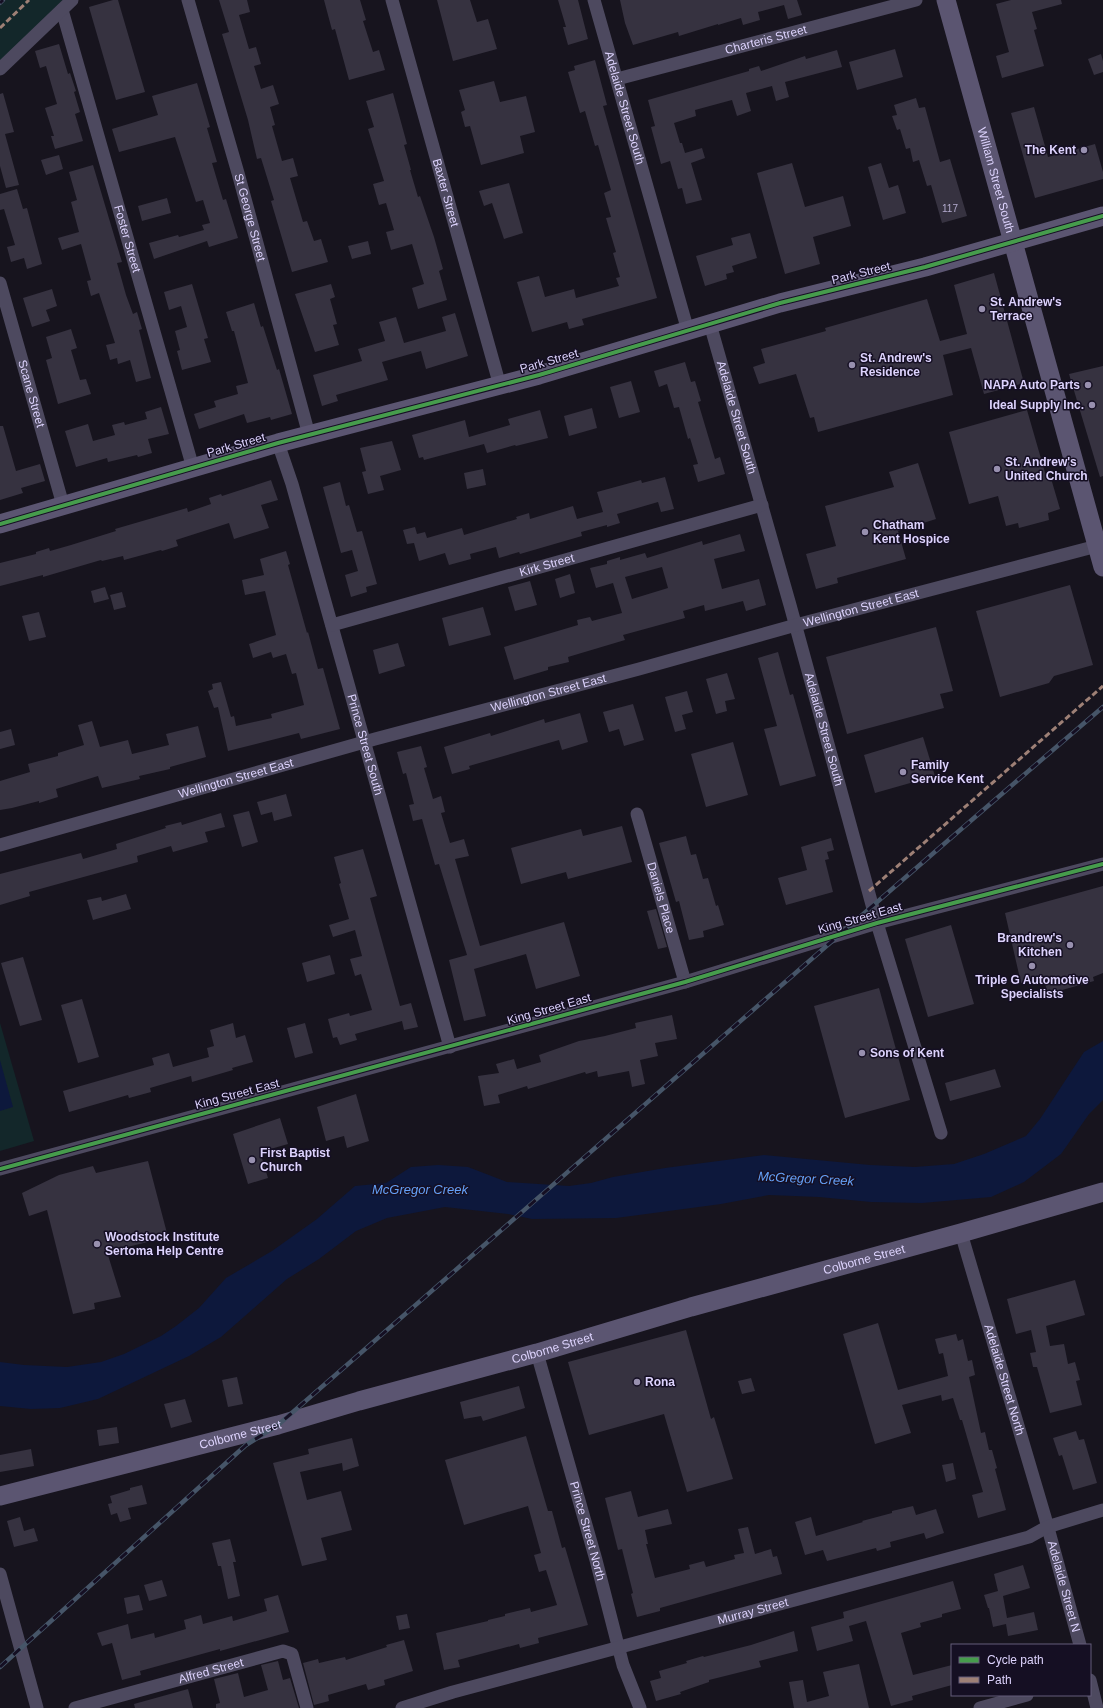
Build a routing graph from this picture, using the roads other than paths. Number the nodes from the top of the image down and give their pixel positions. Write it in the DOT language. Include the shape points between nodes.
graph roads {
  1 [pos="72,0"];
  2 [pos="188,0"];
  3 [pos="392,0"];
  4 [pos="594,0"];
  5 [pos="916,0"];
  6 [pos="946,0"];
  7 [pos="62,10"];
  8 [pos="0,69"];
  9 [pos="616,79"];
  10 [pos="1103,216"];
  11 [pos="1014,242"];
  12 [pos="0,283"];
  13 [pos="710,324"];
  14 [pos="688,331"];
  15 [pos="500,386"];
  16 [pos="309,435"];
  17 [pos="278,444"];
  18 [pos="193,468"];
  19 [pos="64,505"];
  20 [pos="762,505"];
  21 [pos="0,524"];
  22 [pos="1100,545"];
  23 [pos="1103,567"];
  24 [pos="332,625"];
  25 [pos="796,625"];
  26 [pos="364,742"];
  27 [pos="637,814"];
  28 [pos="0,845"];
  29 [pos="1103,864"];
  30 [pos="878,923"];
  31 [pos="685,982"];
  32 [pos="450,1047"];
  33 [pos="941,1134"];
  34 [pos="0,1169"];
  35 [pos="1103,1192"];
  36 [pos="960,1233"];
  37 [pos="537,1354"];
  38 [pos="0,1496"];
  39 [pos="1103,1510"];
  40 [pos="1048,1527"];
  41 [pos="0,1574"];
  42 [pos="1080,1644"];
  43 [pos="619,1647"];
  44 [pos="1091,1684"];
  45 [pos="1023,1696"];
  46 [pos="37,1708"];
  47 [pos="75,1708"];
  48 [pos="307,1708"];
  49 [pos="402,1708"];
  50 [pos="640,1708"];
  51 [pos="980,1708"];
  52 [pos="1097,1708"];
  1 -- 7 [label="street"];
  2 -- 16 [label="street, St George Street"];
  3 -- 15 [label="street, Baxter Street"];
  4 -- 9 [label="street, Adelaide Street South"];
  5 -- 9 [label="street, Charteris Street"];
  6 -- 11 [label="street, William Street South"];
  7 -- 8 [label="street"];
  7 -- 18 [label="street, Foster Street"];
  9 -- 14 [label="street, Adelaide Street South"];
  10 -- 11 [label="street, Park Street"];
  11 -- 13 [label="street, Park Street" via="780,303"];
  11 -- 22 [label="street, William Street South"];
  12 -- 19 [label="street, Scane Street"];
  13 -- 14 [label="street, Park Street"];
  13 -- 20 [label="street, Adelaide Street South"];
  14 -- 15 [label="street, Park Street"];
  15 -- 16 [label="street, Park Street"];
  16 -- 17 [label="street, Park Street"];
  17 -- 18 [label="street, Park Street"];
  17 -- 24 [label="street, Prince Street South"];
  18 -- 19 [label="street, Park Street"];
  19 -- 21 [label="street, Park Street"];
  20 -- 24 [label="street, Kirk Street"];
  20 -- 25 [label="street, Adelaide Street South"];
  22 -- 23 [label="street, William Street South"];
  22 -- 25 [label="street, Wellington Street East"];
  24 -- 26 [label="street, Prince Street South"];
  25 -- 26 [label="street, Wellington Street East"];
  25 -- 30 [label="street, Adelaide Street South"];
  26 -- 28 [label="street, Wellington Street East"];
  26 -- 32 [label="street, Prince Street South"];
  27 -- 31 [label="street, Daniels Place"];
  29 -- 30 [label="street, King Street East"];
  30 -- 31 [label="street, King Street East"];
  30 -- 33 [label="street, Adelaide Street South"];
  31 -- 32 [label="street, King Street East"];
  32 -- 34 [label="street, King Street East"];
  35 -- 36 [label="street, Colborne Street"];
  36 -- 37 [label="street, Colborne Street"];
  36 -- 40 [label="street, Adelaide Street North"];
  37 -- 38 [label="street, Colborne Street" via="278,1425"];
  37 -- 43 [label="street, Prince Street North"];
  39 -- 40 [label="street, Murray Street"];
  40 -- 42 [label="street, Adelaide Street N"];
  40 -- 43 [label="street, Murray Street" via="1029,1537"];
  41 -- 46 [label="street"];
  43 -- 49 [label="street, Murray Street"];
  43 -- 50 [label="street, Prince Street North" via="623,1665"];
  44 -- 52 [label="street"];
  45 -- 51 [label="street"];
  47 -- 48 [label="street, Alfred Street" via="283,1651 292,1654"];
}
